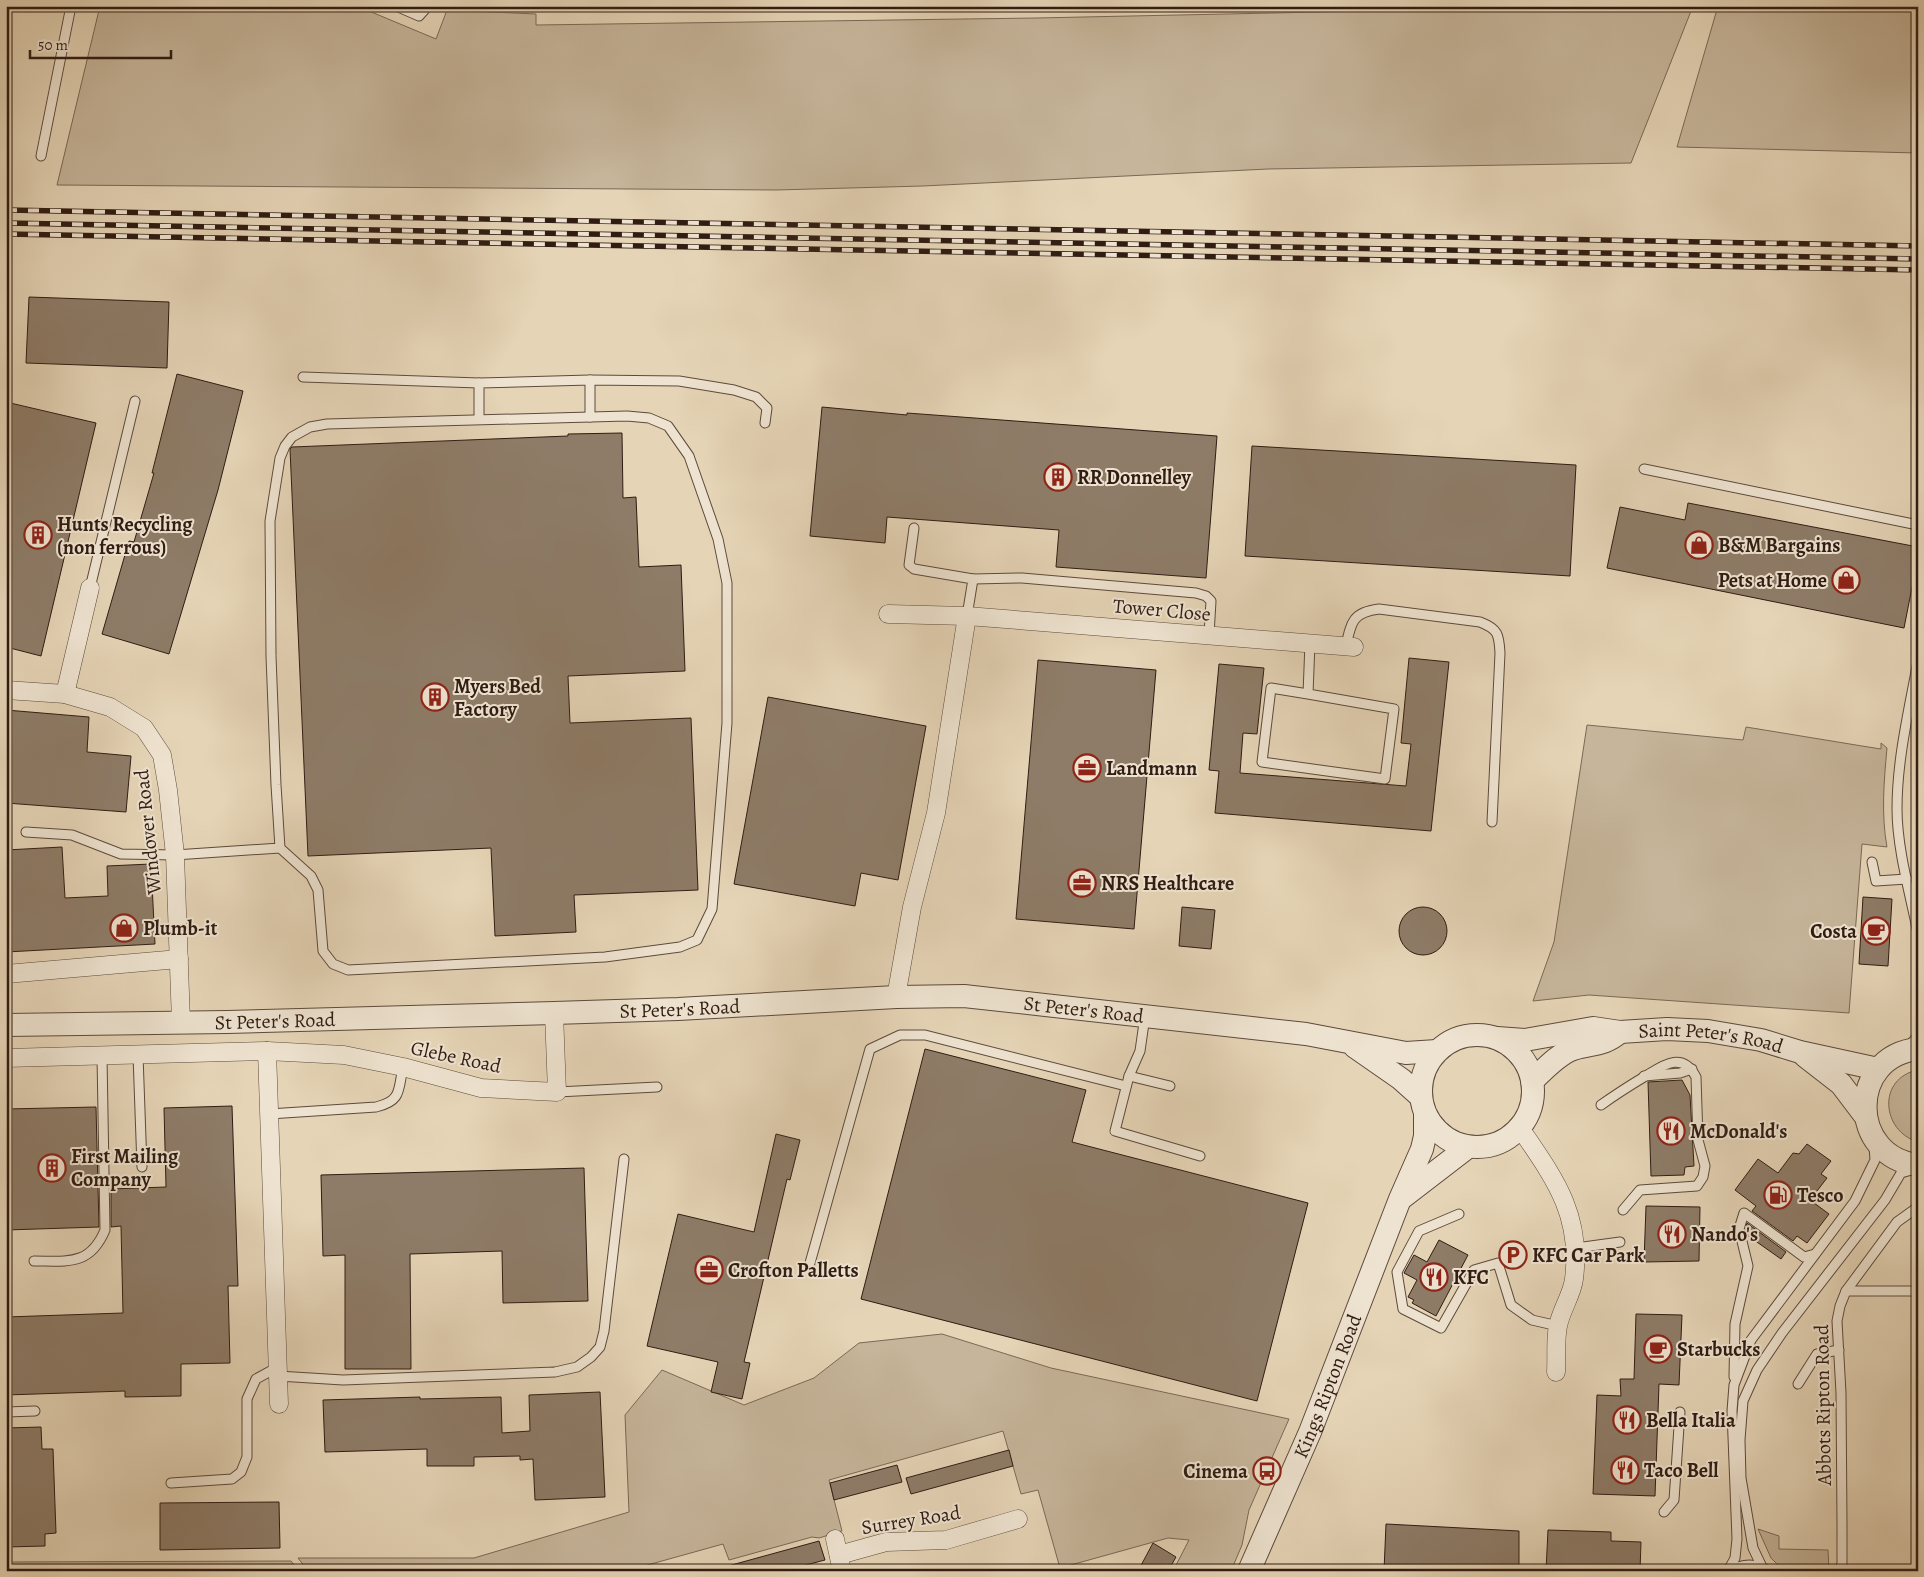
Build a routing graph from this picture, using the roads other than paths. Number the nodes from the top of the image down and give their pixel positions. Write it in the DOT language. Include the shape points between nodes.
graph roads {
  1 [pos="71,6"];
  2 [pos="396,6"];
  3 [pos="428,6"];
  4 [pos="41,156"];
  5 [pos="303,377"];
  6 [pos="590,380"];
  7 [pos="478,383"];
  8 [pos="134,401"];
  9 [pos="590,417"];
  10 [pos="479,419"];
  11 [pos="765,423"];
  12 [pos="1644,469"];
  13 [pos="1918,524"];
  14 [pos="914,528"];
  15 [pos="973,579"];
  16 [pos="90,588"];
  17 [pos="888,614"];
  18 [pos="967,616"];
  19 [pos="1209,635"];
  20 [pos="1310,643"];
  21 [pos="1350,646"];
  22 [pos="1918,661"];
  23 [pos="6,690"];
  24 [pos="65,694"];
  25 [pos="1308,694"];
  26 [pos="1492,822"];
  27 [pos="26,832"];
  28 [pos="280,848"];
  29 [pos="175,856"];
  30 [pos="1872,862"];
  31 [pos="1907,878"];
  32 [pos="1918,933"];
  33 [pos="179,959"];
  34 [pos="6,974"];
  35 [pos="896,997"];
  36 [pos="554,1013"];
  37 [pos="1145,1015"];
  38 [pos="181,1022"];
  39 [pos="6,1025"];
  40 [pos="1620,1032"];
  41 [pos="1497,1038"];
  42 [pos="1350,1043"];
  43 [pos="1914,1045"];
  44 [pos="267,1051"];
  45 [pos="1437,1051"];
  46 [pos="1800,1052"];
  47 [pos="138,1055"];
  48 [pos="102,1056"];
  49 [pos="6,1058"];
  50 [pos="403,1067"];
  51 [pos="1878,1069"];
  52 [pos="1129,1076"];
  53 [pos="1532,1081"];
  54 [pos="1126,1086"];
  55 [pos="1170,1086"];
  56 [pos="657,1087"];
  57 [pos="557,1092"];
  58 [pos="1422,1105"];
  59 [pos="1601,1105"];
  60 [pos="268,1114"];
  61 [pos="1866,1117"];
  62 [pos="1520,1128"];
  63 [pos="1874,1138"];
  64 [pos="1468,1147"];
  65 [pos="1200,1156"];
  66 [pos="624,1159"];
  67 [pos="1918,1165"];
  68 [pos="142,1167"];
  69 [pos="1918,1169"];
  70 [pos="1400,1199"];
  71 [pos="1918,1207"];
  72 [pos="1623,1210"];
  73 [pos="1459,1214"];
  74 [pos="1620,1242"];
  75 [pos="1576,1248"];
  76 [pos="1816,1254"];
  77 [pos="34,1261"];
  78 [pos="810,1263"];
  79 [pos="1846,1291"];
  80 [pos="1918,1291"];
  81 [pos="1558,1326"];
  82 [pos="1838,1350"];
  83 [pos="278,1372"];
  84 [pos="1556,1372"];
  85 [pos="1798,1384"];
  86 [pos="1734,1385"];
  87 [pos="279,1404"];
  88 [pos="35,1411"];
  89 [pos="6,1412"];
  90 [pos="1680,1412"];
  91 [pos="171,1483"];
  92 [pos="1664,1512"];
  93 [pos="1018,1519"];
  94 [pos="839,1555"];
  95 [pos="1765,1569"];
  96 [pos="1249,1571"];
  97 [pos="1729,1571"];
  98 [pos="1840,1571"];
  1 -- 4 [label="lane"];
  2 -- 3 [label="lane" via="419,16"];
  5 -- 7 [label="lane"];
  6 -- 7 [label="lane"];
  6 -- 9 [label="lane"];
  6 -- 11 [label="lane" via="679,381 734,390 756,397 767,408"];
  7 -- 10 [label="lane"];
  8 -- 16 [label="lane"];
  9 -- 10 [label="lane"];
  9 -- 28 [label="lane" via="635,416 668,426 689,456 718,539 727,583 727,723 712,908 697,940 680,947 605,957 348,970 333,964 323,951 318,890 311,876"];
  10 -- 28 [label="lane" via="327,424 310,427 292,437 285,446 280,458 270,521 272,676"];
  12 -- 13 [label="lane"];
  14 -- 15 [label="lane" via="909,566"];
  15 -- 18 [label="lane"];
  15 -- 19 [label="lane" via="1022,578 1196,593 1210,601"];
  16 -- 24 [label="street"];
  17 -- 18 [label="street, Tower Close"];
  18 -- 19 [label="street, Tower Close"];
  18 -- 35 [label="street" via="936,813 912,907"];
  19 -- 20 [label="street, Tower Close"];
  20 -- 21 [label="street, Tower Close"];
  20 -- 25 [label="lane"];
  21 -- 26 [label="lane" via="1350,626 1364,610 1379,608 1480,622 1492,627 1499,637 1500,653"];
  22 -- 31 [label="lane" via="1898,775 1897,810"];
  23 -- 24 [label="street, Windover Road"];
  24 -- 29 [label="street, Windover Road" via="110,707 144,728 162,756"];
  25 -- 25 [label="lane" via="1394,709 1386,779 1262,762 1271,688"];
  27 -- 29 [label="lane" via="72,835 120,854"];
  28 -- 29 [label="lane"];
  29 -- 33 [label="street, Windover Road"];
  30 -- 31 [label="lane" via="1876,881"];
  31 -- 32 [label="lane"];
  33 -- 34 [label="street"];
  33 -- 38 [label="street, Windover Road"];
  35 -- 36 [label="street, St Peter's Road"];
  35 -- 37 [label="street, St Peter's Road" via="964,996"];
  36 -- 38 [label="street, St Peter's Road"];
  36 -- 57 [label="street"];
  37 -- 42 [label="street, St Peter's Road" via="1306,1034"];
  37 -- 52 [label="lane" via="1140,1051"];
  38 -- 39 [label="street, St Peter's Road"];
  40 -- 41 [label="street, Saint Peter's Road" via="1593,1028 1525,1040"];
  40 -- 46 [label="street, Saint Peter's Road" via="1708,1031 1761,1040"];
  40 -- 53 [label="street, Saint Peter's Road" via="1610,1041 1571,1050"];
  41 -- 45 [label="street" via="1479,1034 1460,1037"];
  41 -- 53 [label="street" via="1514,1048 1526,1063"];
  42 -- 45 [label="street" via="1406,1053"];
  42 -- 58 [label="street" via="1402,1079"];
  43 -- 51 [label="street"];
  44 -- 47 [label="street, Glebe Road"];
  44 -- 50 [label="street, Glebe Road" via="344,1056"];
  44 -- 60 [label="street"];
  45 -- 58 [label="street" via="1422,1077"];
  46 -- 51 [label="street, Saint Peter's Road"];
  46 -- 61 [label="street, Saint Peter's Road" via="1841,1084"];
  47 -- 48 [label="street, Glebe Road"];
  47 -- 68 [label="lane"];
  48 -- 49 [label="street, Glebe Road"];
  48 -- 77 [label="lane" via="105,1230 90,1255 63,1261"];
  50 -- 57 [label="street, Glebe Road" via="480,1088"];
  50 -- 60 [label="lane" via="397,1094 387,1104"];
  51 -- 61 [label="street" via="1868,1088"];
  52 -- 54 [label="lane"];
  52 -- 55 [label="lane"];
  53 -- 62 [label="street" via="1533,1098"];
  54 -- 65 [label="lane" via="1115,1131"];
  54 -- 78 [label="lane" via="925,1035 900,1035 870,1050"];
  56 -- 57 [label="lane"];
  58 -- 64 [label="street" via="1432,1126 1442,1136"];
  58 -- 70 [label="street, Kings Ripton Road" via="1425,1136 1422,1149"];
  59 -- 72 [label="lane" via="1656,1068 1673,1062 1692,1069 1696,1077 1698,1140 1705,1166 1703,1177 1697,1186 1640,1190"];
  60 -- 83 [label="street"];
  61 -- 63 [label="street"];
  62 -- 64 [label="street" via="1505,1140 1487,1147"];
  62 -- 75 [label="street" via="1555,1180 1569,1212"];
  63 -- 67 [label="street" via="1899,1160"];
  63 -- 76 [label="lane" via="1875,1160 1855,1201"];
  64 -- 70 [label="street"];
  66 -- 83 [label="lane" via="604,1331 600,1348 577,1367 555,1372 343,1380"];
  69 -- 95 [label="lane" via="1901,1173 1885,1200 1782,1333 1757,1370 1743,1401 1741,1478 1752,1548"];
  70 -- 96 [label="street, Kings Ripton Road" via="1310,1432"];
  71 -- 79 [label="lane, Abbots Ripton Road" via="1897,1222"];
  73 -- 81 [label="lane" via="1419,1231 1397,1272 1403,1309 1441,1328 1474,1270 1498,1263 1511,1305 1532,1320"];
  74 -- 75 [label="lane"];
  75 -- 81 [label="street" via="1574,1281"];
  76 -- 86 [label="lane" via="1751,1340"];
  76 -- 86 [label="lane" via="1804,1257 1744,1213 1739,1229 1748,1266 1735,1324"];
  79 -- 80 [label="lane"];
  79 -- 82 [label="lane, Abbots Ripton Road" via="1837,1321"];
  81 -- 84 [label="street"];
  82 -- 85 [label="lane" via="1817,1354"];
  82 -- 98 [label="lane, Abbots Ripton Road" via="1841,1393"];
  83 -- 87 [label="street"];
  83 -- 91 [label="lane" via="256,1379 248,1399 247,1457 241,1472 232,1479"];
  86 -- 97 [label="lane" via="1732,1419 1737,1538 1735,1558"];
  88 -- 89 [label="lane"];
  90 -- 92 [label="lane" via="1674,1500"];
  93 -- 94 [label="street, Surrey Road" via="946,1540 886,1542"];
  95 -- 97 [label="lane" via="1753,1564"];
}
